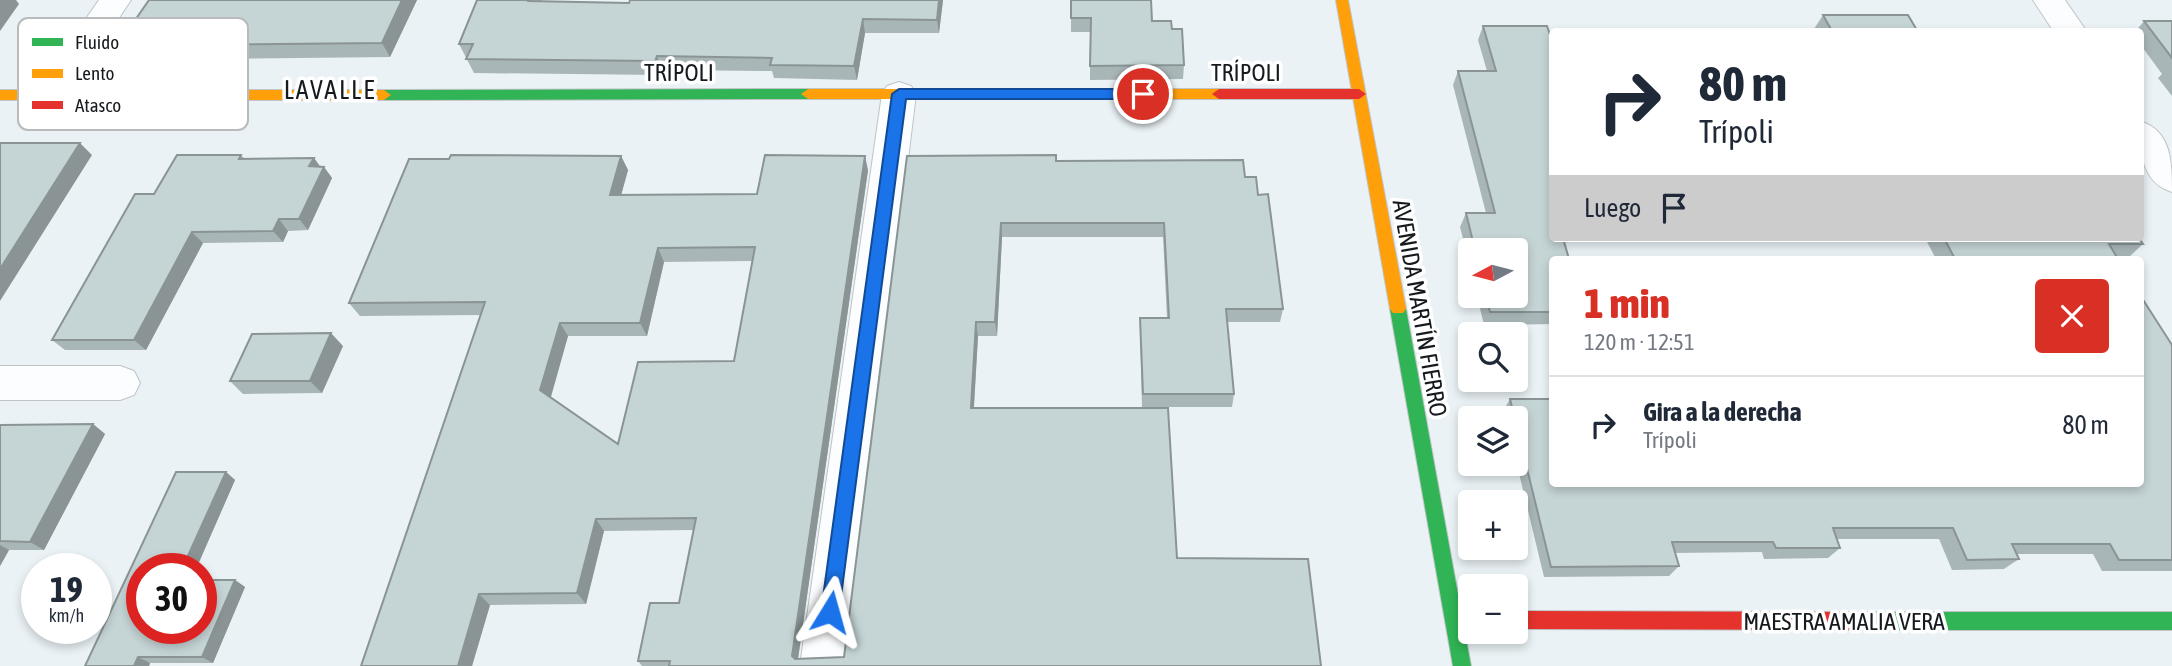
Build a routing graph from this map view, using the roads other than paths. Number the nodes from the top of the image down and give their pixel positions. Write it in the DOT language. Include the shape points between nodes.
graph roads {
  1 [pos="115,0"];
  2 [pos="1342,0"];
  3 [pos="2049,0"];
  4 [pos="103,18"];
  5 [pos="2068,28"];
  6 [pos="0,94"];
  7 [pos="18,94"];
  8 [pos="899,94"];
  9 [pos="1359,94"];
  10 [pos="248,95"];
  11 [pos="2144,139"];
  12 [pos="2172,179"];
  13 [pos="0,383"];
  14 [pos="120,383"];
  15 [pos="1458,600"];
  16 [pos="1528,620"];
  17 [pos="2172,621"];
  18 [pos="1462,644"];
  19 [pos="823,666"];
  20 [pos="1462,666"];
  1 -- 4 [label="street"];
  2 -- 9 [label="street, AVENIDA MARTÍN FIERRO"];
  3 -- 5 [label="street"];
  6 -- 7 [label="street, TRÍPOLI"];
  8 -- 9 [label="street, TRÍPOLI"];
  8 -- 10 [label="street, TRÍPOLI"];
  8 -- 19 [label="street"];
  9 -- 15 [label="street, AVENIDA MARTÍN FIERRO"];
  11 -- 12 [label="street"];
  13 -- 14 [label="street"];
  16 -- 17 [label="street, MAESTRA AMALIA VERA"];
  18 -- 20 [label="street, AVENIDA MARTÍN FIERRO"];
}
